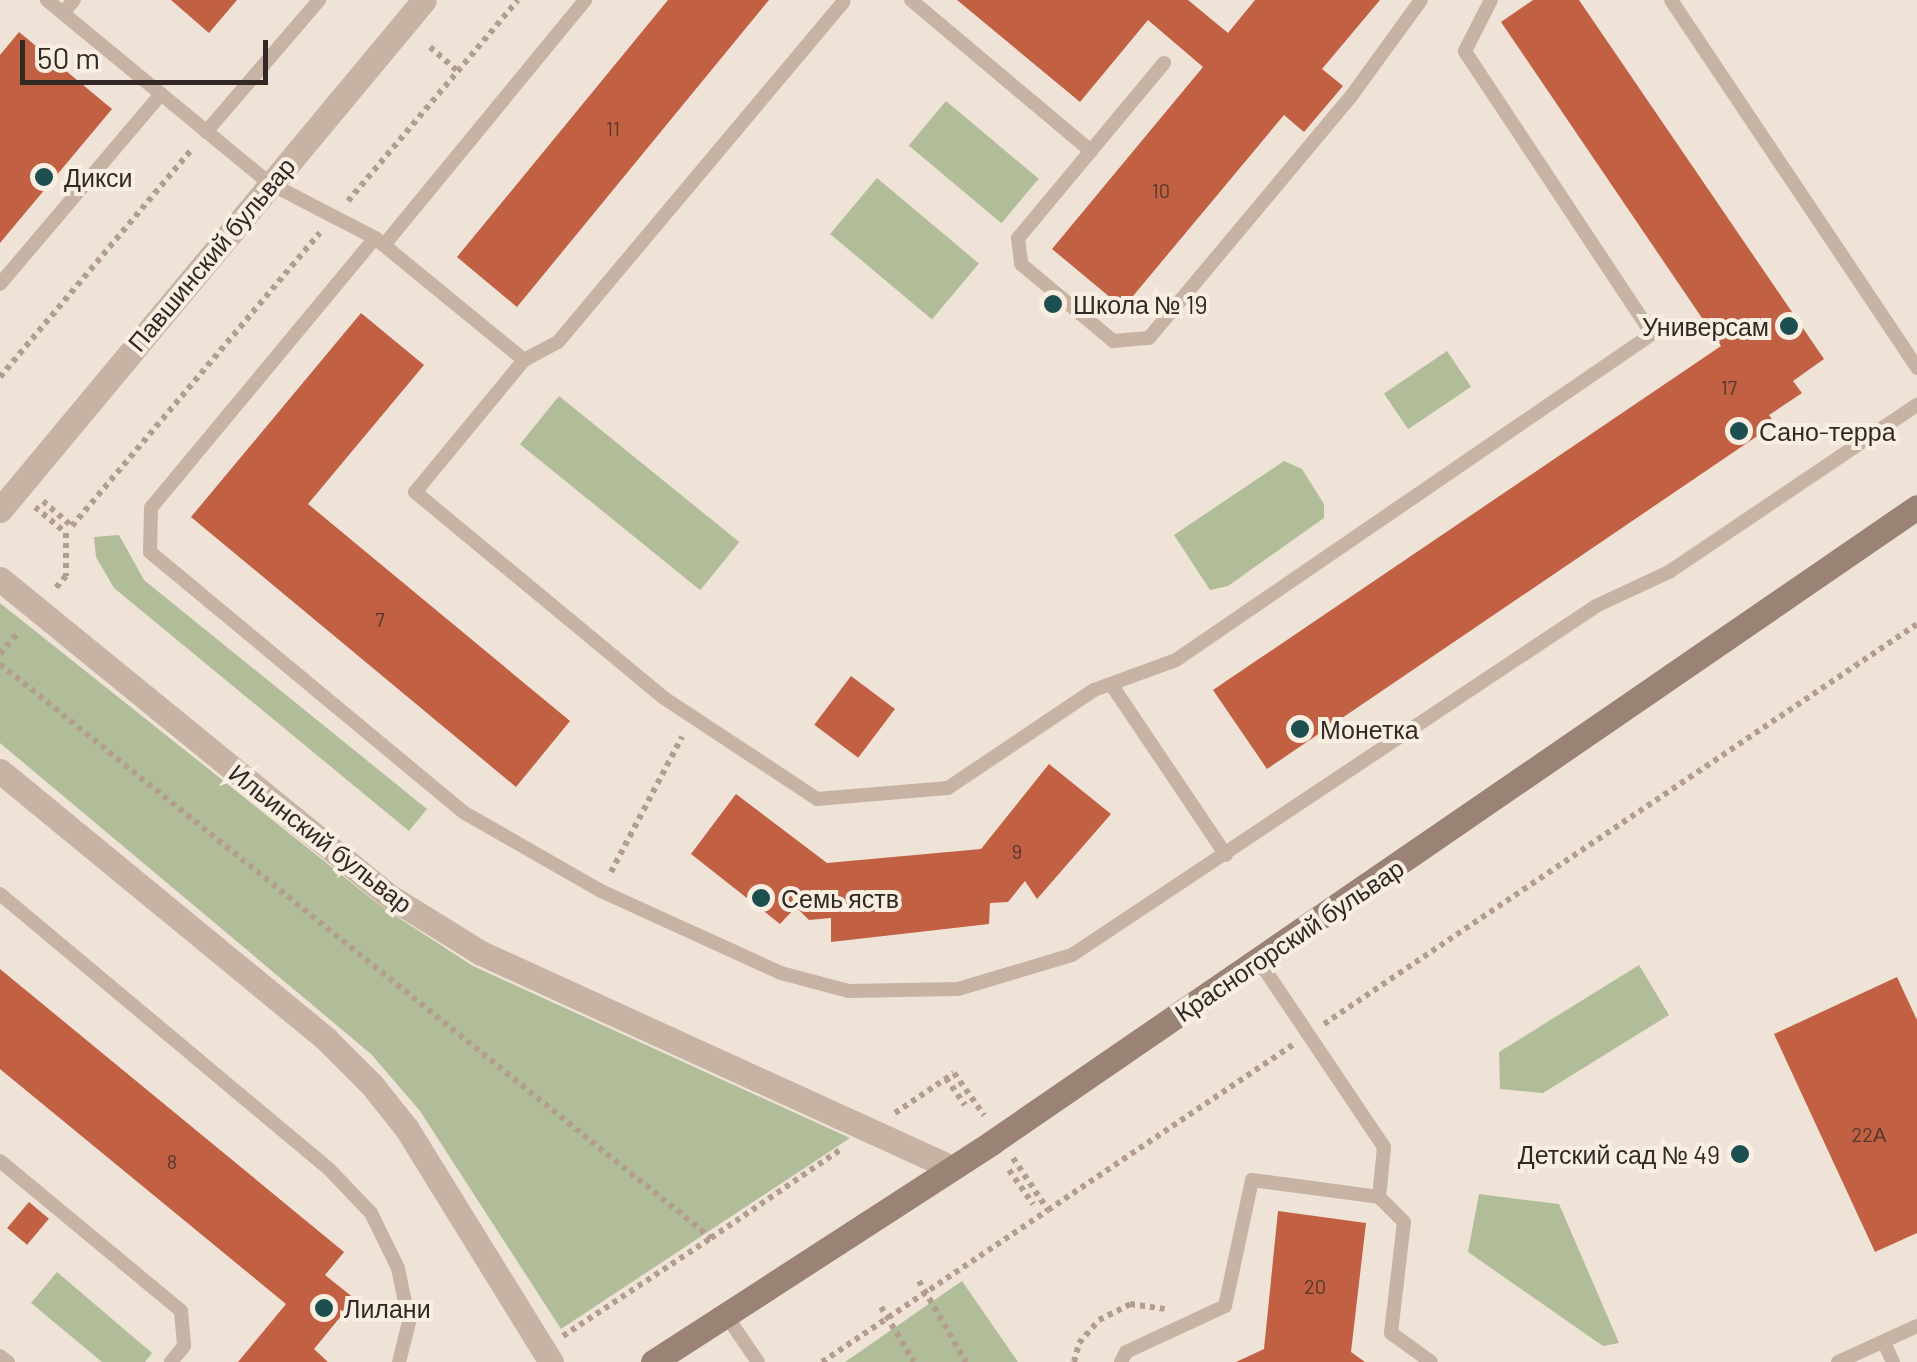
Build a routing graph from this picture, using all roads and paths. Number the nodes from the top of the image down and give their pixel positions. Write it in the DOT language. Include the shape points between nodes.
graph roads {
  1 [pos="47,0"];
  2 [pos="74,0"];
  3 [pos="319,0"];
  4 [pos="424,0"];
  5 [pos="518,0"];
  6 [pos="585,0"];
  7 [pos="911,0"];
  8 [pos="1421,0"];
  9 [pos="1491,0"];
  10 [pos="1671,0"];
  11 [pos="843,2"];
  12 [pos="63,13"];
  13 [pos="430,47"];
  14 [pos="1164,64"];
  15 [pos="458,71"];
  16 [pos="162,94"];
  17 [pos="206,132"];
  18 [pos="1091,151"];
  19 [pos="269,183"];
  20 [pos="335,215"];
  21 [pos="379,242"];
  22 [pos="0,284"];
  23 [pos="524,360"];
  24 [pos="1914,360"];
  25 [pos="0,377"];
  26 [pos="1917,405"];
  27 [pos="13,495"];
  28 [pos="1917,507"];
  29 [pos="0,579"];
  30 [pos="36,610"];
  31 [pos="0,654"];
  32 [pos="1111,684"];
  33 [pos="693,717"];
  34 [pos="0,771"];
  35 [pos="1226,856"];
  36 [pos="601,891"];
  37 [pos="0,894"];
  38 [pos="1259,961"];
  39 [pos="946,1078"];
  40 [pos="918,1098"];
  41 [pos="965,1105"];
  42 [pos="870,1130"];
  43 [pos="0,1161"];
  44 [pos="950,1167"];
  45 [pos="1009,1170"];
  46 [pos="1379,1197"];
  47 [pos="1033,1204"];
  48 [pos="1048,1210"];
  49 [pos="919,1281"];
  50 [pos="926,1293"];
  51 [pos="881,1307"];
  52 [pos="726,1314"];
  53 [pos="888,1318"];
  54 [pos="1187,1324"];
  55 [pos="1917,1326"];
  56 [pos="562,1337"];
  57 [pos="1884,1342"];
  58 [pos="0,1356"];
  59 [pos="8,1362"];
  60 [pos="170,1362"];
  61 [pos="399,1362"];
  62 [pos="551,1362"];
  63 [pos="654,1362"];
  64 [pos="758,1362"];
  65 [pos="822,1362"];
  66 [pos="914,1362"];
  67 [pos="966,1362"];
  68 [pos="1074,1362"];
  69 [pos="1122,1362"];
  70 [pos="1431,1362"];
  71 [pos="1838,1362"];
  72 [pos="1893,1362"];
  1 -- 12 [label="lane"];
  2 -- 12 [label="lane"];
  3 -- 17 [label="lane"];
  4 -- 19 [label="street, Павшинский бульвар"];
  5 -- 15 [label="path"];
  6 -- 21 [label="lane"];
  7 -- 18 [label="lane"];
  8 -- 18 [label="lane" via="1352,95 1149,338 1113,341 1021,264 1018,238"];
  9 -- 32 [label="lane" via="1465,51 1652,334 1176,660"];
  10 -- 24 [label="lane"];
  11 -- 23 [label="lane" via="558,342"];
  12 -- 16 [label="lane"];
  13 -- 15 [label="path"];
  14 -- 18 [label="lane"];
  15 -- 20 [label="path"];
  16 -- 17 [label="lane"];
  16 -- 22 [label="lane"];
  17 -- 19 [label="lane"];
  17 -- 25 [label="path"];
  19 -- 20 [label="lane"];
  19 -- 27 [label="street, Павшинский бульвар"];
  20 -- 21 [label="lane"];
  20 -- 27 [label="path" via="72,526"];
  21 -- 23 [label="lane"];
  21 -- 36 [label="lane" via="151,508 150,552 463,812"];
  23 -- 33 [label="lane" via="415,492"];
  26 -- 35 [label="lane" via="1669,572 1596,606"];
  27 -- 30 [label="path" via="66,533 66,576"];
  28 -- 38 [label="main road, Красногорский бульвар"];
  29 -- 30 [label="street, Ильинский бульвар"];
  30 -- 31 [label="path"];
  30 -- 42 [label="street, Ильинский бульвар" via="389,896 481,953"];
  32 -- 33 [label="lane" via="948,788 816,799"];
  32 -- 35 [label="lane"];
  33 -- 36 [label="path"];
  34 -- 62 [label="street" via="326,1038 372,1085 407,1129"];
  35 -- 36 [label="lane" via="1072,955 958,989 848,991 781,973"];
  37 -- 61 [label="lane" via="328,1168 372,1213 398,1268 409,1322"];
  38 -- 44 [label="main road, Красногорский бульвар"];
  38 -- 46 [label="lane" via="1384,1147"];
  39 -- 41 [label="path"];
  40 -- 42 [label="path"];
  42 -- 44 [label="street, Ильинский бульвар"];
  42 -- 56 [label="path"];
  43 -- 60 [label="lane" via="182,1311 184,1346"];
  44 -- 52 [label="main road, Красногорский бульвар"];
  45 -- 47 [label="path"];
  46 -- 54 [label="lane" via="1252,1180 1225,1306"];
  46 -- 70 [label="lane" via="1404,1222 1391,1333"];
  48 -- 50 [label="path"];
  49 -- 50 [label="path"];
  50 -- 53 [label="path"];
  50 -- 67 [label="path"];
  51 -- 53 [label="path"];
  52 -- 63 [label="main road, Красногорский бульвар"];
  52 -- 64 [label="lane"];
  53 -- 65 [label="path"];
  53 -- 66 [label="path"];
  54 -- 68 [label="path" via="1158,1304 1130,1304 1098,1320 1079,1342"];
  54 -- 69 [label="lane" via="1126,1352"];
  55 -- 57 [label="lane"];
  57 -- 71 [label="lane"];
  57 -- 72 [label="lane"];
  58 -- 59 [label="lane"];
}
